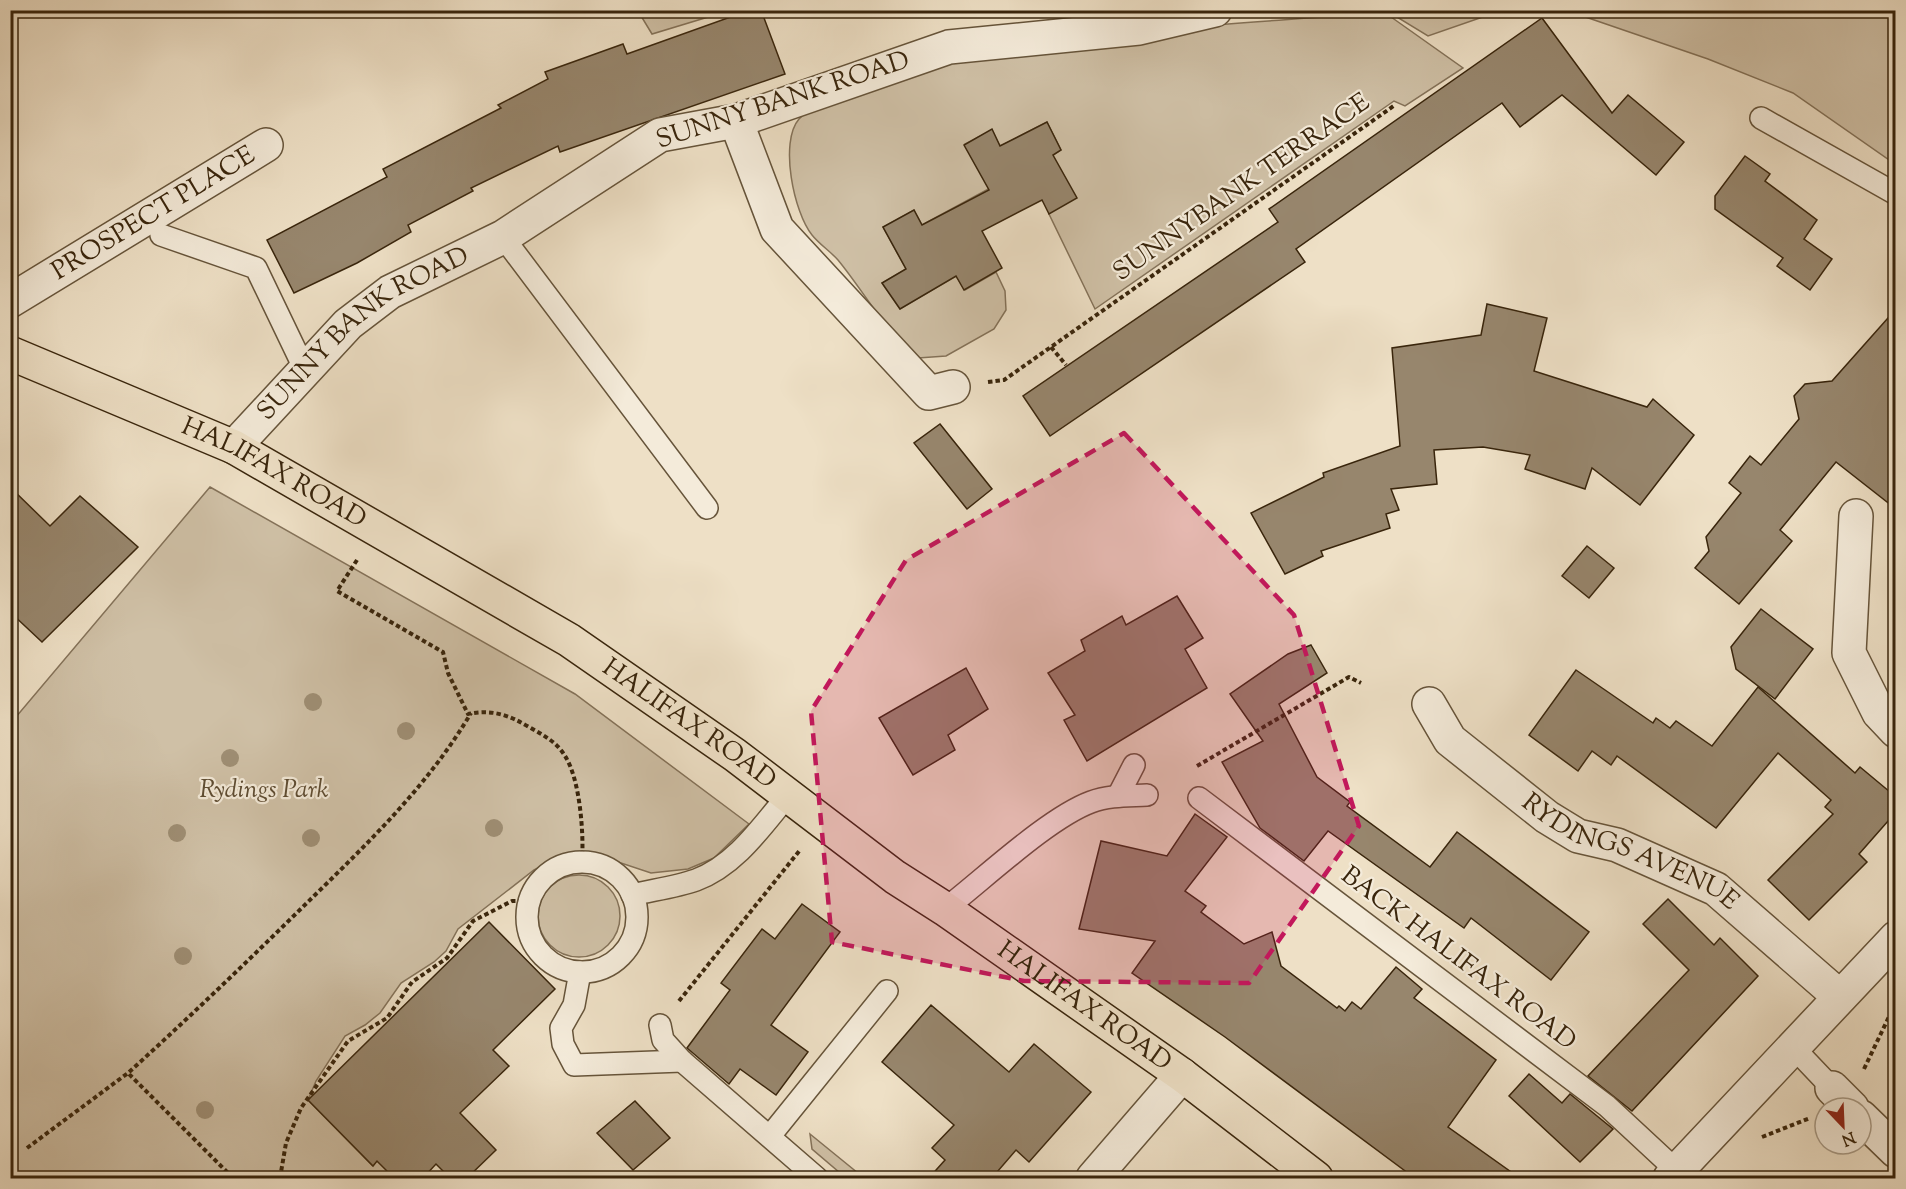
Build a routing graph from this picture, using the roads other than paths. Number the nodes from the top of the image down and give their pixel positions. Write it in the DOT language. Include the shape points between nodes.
graph roads {
  1 [pos="1215,10"];
  2 [pos="1761,118"];
  3 [pos="736,121"];
  4 [pos="266,145"];
  5 [pos="1896,194"];
  6 [pos="161,235"];
  7 [pos="503,237"];
  8 [pos="10,301"];
  9 [pos="10,353"];
  10 [pos="305,370"];
  11 [pos="953,387"];
  12 [pos="234,447"];
  13 [pos="707,508"];
  14 [pos="1856,516"];
  15 [pos="1429,704"];
  16 [pos="1896,731"];
  17 [pos="1134,765"];
  18 [pos="788,795"];
  19 [pos="1147,795"];
  20 [pos="1118,796"];
  21 [pos="1199,798"];
  22 [pos="632,895"];
  23 [pos="945,909"];
  24 [pos="1896,938"];
  25 [pos="580,972"];
  26 [pos="887,991"];
  27 [pos="1840,997"];
  28 [pos="660,1025"];
  29 [pos="1793,1047"];
  30 [pos="682,1061"];
  31 [pos="1182,1075"];
  32 [pos="1840,1096"];
  33 [pos="1873,1128"];
  34 [pos="770,1136"];
  35 [pos="1896,1151"];
  36 [pos="1674,1175"];
  37 [pos="817,1179"];
  38 [pos="1093,1179"];
  39 [pos="1316,1179"];
  1 -- 3 [label="street, SUNNY BANK ROAD" via="1139,28 949,47"];
  2 -- 5 [label="lane"];
  3 -- 7 [label="street, SUNNY BANK ROAD" via="660,135"];
  3 -- 11 [label="street" via="777,230 929,393"];
  4 -- 8 [label="street, PROSPECT PLACE"];
  6 -- 10 [label="lane" via="256,268"];
  7 -- 10 [label="street, SUNNY BANK ROAD" via="390,291 348,324"];
  7 -- 13 [label="lane"];
  9 -- 12 [label="main road, HALIFAX ROAD"];
  10 -- 12 [label="street, SUNNY BANK ROAD"];
  12 -- 18 [label="main road, HALIFAX ROAD" via="569,640"];
  14 -- 16 [label="street" via="1849,653 1879,713"];
  15 -- 27 [label="street, RYDINGS AVENUE" via="1450,740 1547,817 1578,836 1617,845 1716,889"];
  17 -- 20 [label="lane"];
  18 -- 22 [label="lane" via="742,849 714,870 696,880"];
  18 -- 23 [label="main road, HALIFAX ROAD" via="895,877"];
  19 -- 20 [label="lane"];
  20 -- 23 [label="lane" via="1091,802 1053,824"];
  21 -- 36 [label="lane, BACK HALIFAX ROAD" via="1608,1106"];
  22 -- 25 [label="lane" via="638,920 623,954 608,965"];
  22 -- 25 [label="lane" via="615,873 582,861 565,864 536,885 526,919 540,953 554,965"];
  23 -- 31 [label="main road, HALIFAX ROAD"];
  24 -- 27 [label="street"];
  25 -- 30 [label="lane" via="574,1005 561,1028 563,1044 574,1065"];
  26 -- 34 [label="lane"];
  27 -- 29 [label="street"];
  28 -- 30 [label="lane" via="663,1040"];
  29 -- 32 [label="lane"];
  29 -- 36 [label="street"];
  30 -- 34 [label="lane"];
  31 -- 38 [label="street"];
  31 -- 39 [label="main road, HALIFAX ROAD"];
  33 -- 35 [label="street"];
  34 -- 37 [label="lane"];
}
